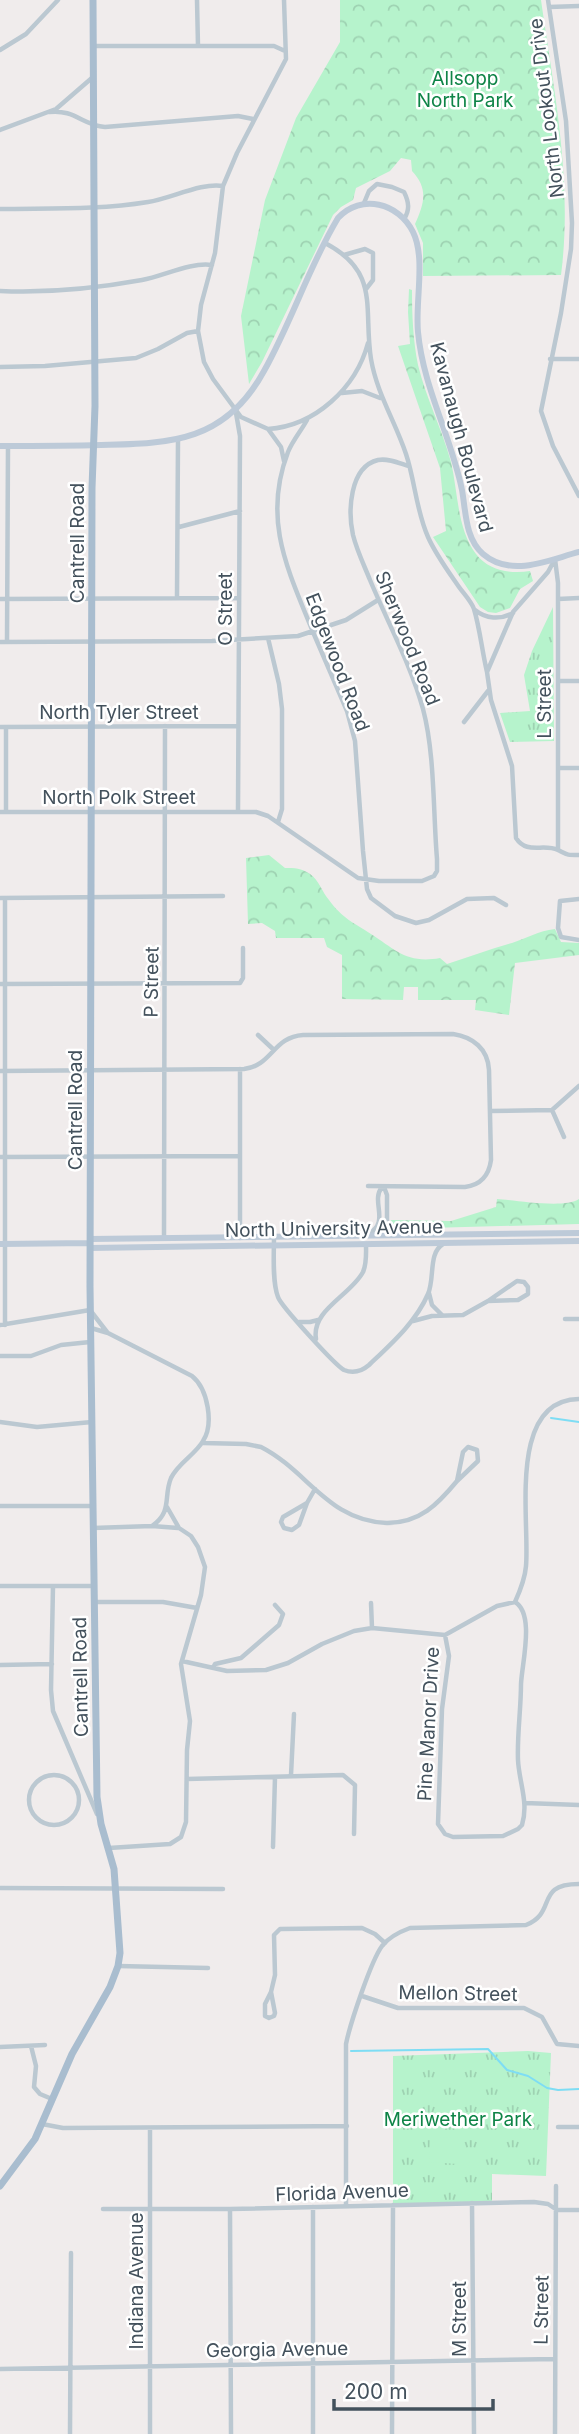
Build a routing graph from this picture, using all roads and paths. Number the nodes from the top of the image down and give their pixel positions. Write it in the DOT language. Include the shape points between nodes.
graph roads {
  1 [pos="58,0"];
  2 [pos="93,0"];
  3 [pos="197,0"];
  4 [pos="284,0"];
  5 [pos="548,0"];
  6 [pos="579,6"];
  7 [pos="549,7"];
  8 [pos="93,46"];
  9 [pos="198,46"];
  10 [pos="0,50"];
  11 [pos="285,52"];
  12 [pos="93,76"];
  13 [pos="49,112"];
  14 [pos="253,119"];
  15 [pos="93,125"];
  16 [pos="0,130"];
  17 [pos="223,186"];
  18 [pos="365,203"];
  19 [pos="94,207"];
  20 [pos="0,209"];
  21 [pos="404,219"];
  22 [pos="325,243"];
  23 [pos="344,255"];
  24 [pos="212,265"];
  25 [pos="94,285"];
  26 [pos="366,289"];
  27 [pos="0,291"];
  28 [pos="198,331"];
  29 [pos="369,338"];
  30 [pos="550,359"];
  31 [pos="579,359"];
  32 [pos="95,361"];
  33 [pos="0,367"];
  34 [pos="341,393"];
  35 [pos="380,398"];
  36 [pos="235,409"];
  37 [pos="307,420"];
  38 [pos="268,429"];
  39 [pos="178,440"];
  40 [pos="95,445"];
  41 [pos="4,446"];
  42 [pos="284,465"];
  43 [pos="409,466"];
  44 [pos="579,496"];
  45 [pos="240,511"];
  46 [pos="179,527"];
  47 [pos="579,552"];
  48 [pos="555,558"];
  49 [pos="93,597"];
  50 [pos="177,597"];
  51 [pos="239,598"];
  52 [pos="579,598"];
  53 [pos="0,599"];
  54 [pos="7,599"];
  55 [pos="558,599"];
  56 [pos="378,600"];
  57 [pos="474,607"];
  58 [pos="513,612"];
  59 [pos="313,632"];
  60 [pos="268,638"];
  61 [pos="239,639"];
  62 [pos="7,641"];
  63 [pos="0,642"];
  64 [pos="92,642"];
  65 [pos="487,672"];
  66 [pos="558,681"];
  67 [pos="579,681"];
  68 [pos="489,690"];
  69 [pos="464,722"];
  70 [pos="92,726"];
  71 [pos="165,726"];
  72 [pos="239,726"];
  73 [pos="3,727"];
  74 [pos="558,768"];
  75 [pos="579,768"];
  76 [pos="165,811"];
  77 [pos="238,811"];
  78 [pos="3,812"];
  79 [pos="91,812"];
  80 [pos="278,822"];
  81 [pos="558,849"];
  82 [pos="579,855"];
  83 [pos="366,880"];
  84 [pos="165,896"];
  85 [pos="223,896"];
  86 [pos="91,897"];
  87 [pos="3,898"];
  88 [pos="579,899"];
  89 [pos="506,905"];
  90 [pos="579,940"];
  91 [pos="243,948"];
  92 [pos="3,984"];
  93 [pos="91,984"];
  94 [pos="164,984"];
  95 [pos="258,1035"];
  96 [pos="274,1049"];
  97 [pos="240,1069"];
  98 [pos="91,1070"];
  99 [pos="165,1070"];
  100 [pos="2,1071"];
  101 [pos="579,1086"];
  102 [pos="552,1110"];
  103 [pos="490,1111"];
  104 [pos="564,1137"];
  105 [pos="239,1156"];
  106 [pos="2,1157"];
  107 [pos="90,1157"];
  108 [pos="165,1157"];
  109 [pos="368,1186"];
  110 [pos="383,1186"];
  111 [pos="579,1233"];
  112 [pos="366,1235"];
  113 [pos="398,1236"];
  114 [pos="274,1237"];
  115 [pos="240,1238"];
  116 [pos="164,1239"];
  117 [pos="579,1241"];
  118 [pos="420,1242"];
  119 [pos="447,1242"];
  120 [pos="90,1243"];
  121 [pos="366,1243"];
  122 [pos="2,1244"];
  123 [pos="274,1246"];
  124 [pos="434,1253"];
  125 [pos="429,1293"];
  126 [pos="488,1301"];
  127 [pos="90,1310"];
  128 [pos="443,1315"];
  129 [pos="565,1319"];
  130 [pos="579,1319"];
  131 [pos="318,1320"];
  132 [pos="412,1321"];
  133 [pos="299,1322"];
  134 [pos="3,1325"];
  135 [pos="90,1328"];
  136 [pos="108,1333"];
  137 [pos="90,1342"];
  138 [pos="316,1342"];
  139 [pos="0,1356"];
  140 [pos="579,1399"];
  141 [pos="0,1422"];
  142 [pos="92,1422"];
  143 [pos="203,1443"];
  144 [pos="457,1481"];
  145 [pos="315,1489"];
  146 [pos="307,1503"];
  147 [pos="0,1506"];
  148 [pos="93,1506"];
  149 [pos="167,1507"];
  150 [pos="152,1526"];
  151 [pos="93,1528"];
  152 [pos="178,1528"];
  153 [pos="0,1586"];
  154 [pos="53,1586"];
  155 [pos="94,1586"];
  156 [pos="94,1602"];
  157 [pos="515,1602"];
  158 [pos="371,1603"];
  159 [pos="275,1605"];
  160 [pos="197,1608"];
  161 [pos="372,1628"];
  162 [pos="445,1635"];
  163 [pos="182,1661"];
  164 [pos="52,1664"];
  165 [pos="0,1665"];
  166 [pos="213,1668"];
  167 [pos="295,1714"];
  168 [pos="290,1775"];
  169 [pos="275,1777"];
  170 [pos="187,1779"];
  171 [pos="89,1796"];
  172 [pos="79,1800"];
  173 [pos="525,1803"];
  174 [pos="579,1805"];
  175 [pos="102,1824"];
  176 [pos="354,1834"];
  177 [pos="273,1847"];
  178 [pos="109,1848"];
  179 [pos="579,1884"];
  180 [pos="116,1887"];
  181 [pos="0,1888"];
  182 [pos="223,1889"];
  183 [pos="385,1943"];
  184 [pos="118,1966"];
  185 [pos="208,1968"];
  186 [pos="271,1992"];
  187 [pos="362,1996"];
  188 [pos="45,2045"];
  189 [pos="31,2046"];
  190 [pos="579,2046"];
  191 [pos="0,2047"];
  192 [pos="53,2100"];
  193 [pos="42,2124"];
  194 [pos="346,2126"];
  195 [pos="150,2127"];
  196 [pos="558,2127"];
  197 [pos="579,2127"];
  198 [pos="0,2186"];
  199 [pos="556,2186"];
  200 [pos="472,2203"];
  201 [pos="393,2205"];
  202 [pos="346,2206"];
  203 [pos="313,2207"];
  204 [pos="103,2209"];
  205 [pos="150,2209"];
  206 [pos="230,2209"];
  207 [pos="556,2210"];
  208 [pos="579,2210"];
  209 [pos="71,2252"];
  210 [pos="473,2359"];
  211 [pos="555,2359"];
  212 [pos="392,2360"];
  213 [pos="313,2362"];
  214 [pos="231,2363"];
  215 [pos="150,2365"];
  216 [pos="71,2368"];
  217 [pos="0,2369"];
  218 [pos="70,2434"];
  219 [pos="150,2434"];
  220 [pos="231,2434"];
  221 [pos="313,2434"];
  222 [pos="392,2434"];
  223 [pos="474,2434"];
  224 [pos="555,2434"];
  1 -- 10 [label="street" via="26,34"];
  2 -- 8 [label="main road, Cantrell Road"];
  3 -- 9 [label="street"];
  4 -- 11 [label="street"];
  5 -- 7 [label="street, North Lookout Drive"];
  6 -- 7 [label="street"];
  7 -- 30 [label="street, North Lookout Drive" via="566,121 572,223 561,313"];
  8 -- 9 [label="street"];
  8 -- 12 [label="main road, Cantrell Road"];
  9 -- 11 [label="street" via="274,46"];
  11 -- 14 [label="street" via="285,62"];
  12 -- 13 [label="street"];
  12 -- 15 [label="main road, Cantrell Road"];
  13 -- 15 [label="street" via="68,112"];
  13 -- 16 [label="street"];
  14 -- 15 [label="street" via="239,116"];
  14 -- 17 [label="street"];
  15 -- 19 [label="main road, Cantrell Road"];
  17 -- 19 [label="street" via="148,202"];
  17 -- 24 [label="street"];
  18 -- 21 [label="street" via="383,206"];
  18 -- 21 [label="street" via="375,185 399,189 408,205"];
  18 -- 22 [label="street" via="343,213"];
  19 -- 20 [label="street"];
  19 -- 25 [label="main road, Cantrell Road"];
  21 -- 48 [label="street, Kavanaugh Boulevard" via="418,247 416,313 422,357 455,459 471,536 483,554 504,565 524,566"];
  22 -- 23 [label="street"];
  22 -- 36 [label="street" via="265,370"];
  23 -- 26 [label="street"];
  23 -- 26 [label="street" via="365,248 373,253 373,280"];
  24 -- 25 [label="street"];
  24 -- 28 [label="street"];
  25 -- 27 [label="street"];
  25 -- 32 [label="main road, Cantrell Road"];
  26 -- 29 [label="street"];
  28 -- 32 [label="street" via="136,358"];
  28 -- 36 [label="street" via="208,371"];
  29 -- 34 [label="street" via="360,365"];
  29 -- 35 [label="street"];
  30 -- 31 [label="street"];
  30 -- 44 [label="street, North Lookout Drive" via="541,415"];
  32 -- 33 [label="street"];
  32 -- 40 [label="main road, Cantrell Road"];
  34 -- 35 [label="street" via="362,391"];
  34 -- 37 [label="street"];
  35 -- 43 [label="street" via="396,425"];
  36 -- 38 [label="street" via="243,419"];
  36 -- 39 [label="street"];
  36 -- 45 [label="street, O Street" via="240,427"];
  37 -- 38 [label="street"];
  37 -- 42 [label="street, Edgewood Road"];
  38 -- 42 [label="street" via="281,447"];
  39 -- 40 [label="street"];
  39 -- 46 [label="street"];
  40 -- 41 [label="street"];
  40 -- 49 [label="main road, Cantrell Road"];
  41 -- 54 [label="street"];
  42 -- 59 [label="street, Edgewood Road" via="277,507 279,539"];
  43 -- 56 [label="street, Sherwood Road" via="373,461 354,488 354,537"];
  43 -- 57 [label="street" via="428,537"];
  45 -- 46 [label="street"];
  45 -- 51 [label="street, O Street"];
  46 -- 50 [label="street"];
  47 -- 48 [label="street, Kavanaugh Boulevard"];
  48 -- 55 [label="street, L Street"];
  48 -- 58 [label="street"];
  49 -- 50 [label="street"];
  49 -- 54 [label="street"];
  49 -- 64 [label="main road, Cantrell Road"];
  50 -- 51 [label="street"];
  51 -- 61 [label="street, O Street"];
  52 -- 55 [label="street"];
  53 -- 54 [label="street"];
  54 -- 62 [label="street"];
  55 -- 66 [label="street, L Street"];
  56 -- 59 [label="street" via="346,620"];
  56 -- 83 [label="street, Sherwood Road" via="425,716 437,871 430,880"];
  57 -- 58 [label="street" via="492,617"];
  57 -- 65 [label="street"];
  58 -- 65 [label="street"];
  59 -- 60 [label="street"];
  59 -- 83 [label="street, Edgewood Road" via="354,734"];
  60 -- 61 [label="street"];
  60 -- 80 [label="street" via="282,709 282,809"];
  61 -- 64 [label="street"];
  61 -- 72 [label="street, O Street"];
  62 -- 63 [label="street"];
  62 -- 64 [label="street"];
  64 -- 70 [label="main road, Cantrell Road"];
  65 -- 68 [label="street"];
  66 -- 67 [label="street"];
  66 -- 74 [label="street, L Street"];
  68 -- 69 [label="street"];
  68 -- 81 [label="street" via="512,766 518,842 527,848"];
  70 -- 71 [label="street, North Tyler Street"];
  70 -- 73 [label="street, North Tyler Street"];
  70 -- 79 [label="main road, Cantrell Road"];
  71 -- 72 [label="street, North Tyler Street"];
  71 -- 76 [label="street, P Street"];
  72 -- 77 [label="street, O Street"];
  73 -- 78 [label="street"];
  74 -- 75 [label="street"];
  74 -- 81 [label="street, L Street"];
  76 -- 77 [label="street, North Polk Street"];
  76 -- 79 [label="street, North Polk Street"];
  76 -- 84 [label="street, P Street"];
  77 -- 80 [label="street, North Polk Street" via="260,813"];
  78 -- 79 [label="street, North Polk Street"];
  79 -- 86 [label="main road, Cantrell Road"];
  80 -- 83 [label="street, North Polk Street" via="347,872"];
  81 -- 82 [label="street"];
  83 -- 89 [label="street, Edgewood Road" via="373,901 412,923 429,920 467,900 494,898"];
  84 -- 85 [label="street"];
  84 -- 86 [label="street"];
  84 -- 94 [label="street, P Street"];
  86 -- 87 [label="street"];
  86 -- 93 [label="main road, Cantrell Road"];
  87 -- 92 [label="street"];
  88 -- 90 [label="street" via="560,901 558,928 562,938"];
  91 -- 94 [label="street" via="240,982"];
  92 -- 93 [label="street"];
  92 -- 100 [label="street"];
  93 -- 94 [label="street"];
  93 -- 98 [label="main road, Cantrell Road"];
  94 -- 99 [label="street, P Street"];
  95 -- 96 [label="street"];
  96 -- 97 [label="street" via="257,1066"];
  96 -- 103 [label="street" via="288,1037 303,1035 464,1036 487,1056"];
  97 -- 99 [label="street"];
  97 -- 105 [label="street"];
  98 -- 99 [label="street"];
  98 -- 100 [label="street"];
  98 -- 107 [label="main road, Cantrell Road"];
  99 -- 108 [label="street, P Street"];
  100 -- 106 [label="street"];
  101 -- 102 [label="street"];
  102 -- 103 [label="street"];
  102 -- 104 [label="street"];
  103 -- 110 [label="street" via="490,1167 480,1182 465,1187"];
  105 -- 108 [label="street"];
  105 -- 115 [label="street"];
  106 -- 107 [label="street"];
  106 -- 122 [label="street"];
  107 -- 108 [label="street"];
  107 -- 120 [label="main road, Cantrell Road"];
  108 -- 116 [label="street, P Street"];
  109 -- 110 [label="street"];
  110 -- 112 [label="street" via="378,1194 378,1225"];
  110 -- 113 [label="street" via="387,1225"];
  111 -- 113 [label="street, North University Avenue"];
  112 -- 113 [label="street, North University Avenue"];
  112 -- 114 [label="street, North University Avenue"];
  114 -- 115 [label="street, North University Avenue"];
  114 -- 123 [label="street"];
  115 -- 116 [label="street, North University Avenue"];
  116 -- 120 [label="street, North University Avenue"];
  117 -- 119 [label="street, North University Avenue"];
  118 -- 119 [label="street, North University Avenue"];
  118 -- 121 [label="street, North University Avenue"];
  118 -- 124 [label="street"];
  119 -- 124 [label="street"];
  120 -- 122 [label="street, North University Avenue"];
  120 -- 123 [label="street, North University Avenue"];
  120 -- 127 [label="main road, Cantrell Road"];
  121 -- 123 [label="street, North University Avenue"];
  121 -- 131 [label="street" via="363,1273"];
  122 -- 134 [label="street"];
  123 -- 133 [label="street" via="277,1296"];
  124 -- 125 [label="street"];
  125 -- 128 [label="street" via="432,1306"];
  125 -- 132 [label="street"];
  126 -- 126 [label="street" via="523,1299 528,1287 517,1281"];
  126 -- 128 [label="street" via="463,1315"];
  127 -- 134 [label="street"];
  127 -- 135 [label="main road, Cantrell Road"];
  127 -- 136 [label="street"];
  128 -- 132 [label="street"];
  129 -- 130 [label="street"];
  131 -- 133 [label="street"];
  131 -- 138 [label="street"];
  132 -- 138 [label="street" via="369,1365 356,1372 339,1366"];
  133 -- 138 [label="street"];
  135 -- 136 [label="street"];
  135 -- 137 [label="main road, Cantrell Road"];
  136 -- 143 [label="street" via="196,1379 207,1405"];
  137 -- 139 [label="street" via="61,1345 31,1356"];
  137 -- 142 [label="main road, Cantrell Road"];
  140 -- 157 [label="street" via="557,1402 547,1410 529,1451 526,1566"];
  141 -- 142 [label="street" via="37,1427"];
  142 -- 148 [label="main road, Cantrell Road"];
  143 -- 145 [label="street" via="261,1447"];
  143 -- 149 [label="street" via="172,1476"];
  144 -- 144 [label="street" via="478,1461 473,1448 463,1452"];
  144 -- 145 [label="street" via="438,1504 409,1521 358,1519"];
  145 -- 146 [label="street"];
  146 -- 146 [label="street" via="299,1525 292,1530 284,1528 282,1517"];
  147 -- 148 [label="street"];
  148 -- 151 [label="main road, Cantrell Road"];
  149 -- 150 [label="street"];
  149 -- 152 [label="street"];
  150 -- 151 [label="street"];
  150 -- 152 [label="street"];
  151 -- 155 [label="main road, Cantrell Road"];
  152 -- 160 [label="street" via="194,1540 204,1562"];
  153 -- 154 [label="street"];
  154 -- 155 [label="street"];
  154 -- 164 [label="street"];
  155 -- 156 [label="main road, Cantrell Road"];
  156 -- 160 [label="street" via="163,1602"];
  156 -- 175 [label="main road, Cantrell Road" via="97,1797"];
  157 -- 162 [label="street, Pine Manor Drive" via="497,1606"];
  157 -- 173 [label="street" via="527,1622 518,1757"];
  158 -- 161 [label="street"];
  159 -- 166 [label="street" via="283,1614 279,1626 241,1658"];
  160 -- 163 [label="street"];
  161 -- 162 [label="street, Pine Manor Drive"];
  161 -- 166 [label="street, Pine Manor Drive" via="340,1636 272,1669 241,1672"];
  162 -- 173 [label="street, Pine Manor Drive" via="449,1657 439,1826 453,1837 507,1835 522,1825"];
  163 -- 166 [label="street, Pine Manor Drive"];
  163 -- 170 [label="street" via="190,1721"];
  164 -- 165 [label="street"];
  164 -- 171 [label="street" via="51,1701 56,1721"];
  167 -- 168 [label="street"];
  168 -- 169 [label="street"];
  168 -- 176 [label="street" via="341,1774 351,1780 356,1792"];
  169 -- 170 [label="street"];
  169 -- 177 [label="street"];
  170 -- 178 [label="street" via="187,1822 178,1840 158,1846"];
  171 -- 172 [label="street"];
  171 -- 175 [label="street"];
  172 -- 172 [label="street" via="69,1821 55,1826 34,1816 29,1794 35,1783 51,1775 68,1779"];
  173 -- 174 [label="street"];
  175 -- 178 [label="main road, Cantrell Road"];
  178 -- 180 [label="main road, Cantrell Road"];
  179 -- 183 [label="street" via="558,1886 541,1916 526,1925 410,1928"];
  180 -- 181 [label="street"];
  180 -- 182 [label="street"];
  180 -- 184 [label="main road, Cantrell Road"];
  183 -- 186 [label="street" via="362,1928 280,1929 274,1935"];
  183 -- 187 [label="street"];
  184 -- 185 [label="street"];
  184 -- 192 [label="main road, Cantrell Road"];
  186 -- 186 [label="street" via="264,2010 269,2018 275,2013"];
  187 -- 190 [label="street, Mellon Street" via="398,2008 524,2008 542,2017 557,2044"];
  187 -- 194 [label="street" via="346,2044"];
  188 -- 189 [label="street"];
  189 -- 191 [label="street"];
  189 -- 192 [label="street" via="36,2066 34,2087"];
  192 -- 193 [label="main road, Cantrell Road"];
  193 -- 195 [label="street"];
  193 -- 198 [label="main road, Cantrell Road"];
  194 -- 195 [label="street"];
  194 -- 202 [label="street"];
  195 -- 205 [label="street, Indiana Avenue"];
  196 -- 197 [label="street"];
  199 -- 207 [label="street, L Street"];
  200 -- 201 [label="street, Florida Avenue"];
  200 -- 207 [label="street, Florida Avenue" via="543,2203"];
  200 -- 210 [label="street, M Street"];
  201 -- 202 [label="street, Florida Avenue"];
  201 -- 212 [label="street"];
  202 -- 203 [label="street, Florida Avenue"];
  203 -- 206 [label="street, Florida Avenue"];
  203 -- 213 [label="street"];
  204 -- 205 [label="street, Florida Avenue"];
  205 -- 206 [label="street, Florida Avenue"];
  205 -- 215 [label="street, Indiana Avenue"];
  206 -- 214 [label="street"];
  207 -- 208 [label="street, Florida Avenue"];
  207 -- 211 [label="street, L Street"];
  209 -- 216 [label="street"];
  210 -- 211 [label="street, Georgia Avenue"];
  210 -- 212 [label="street, Georgia Avenue"];
  210 -- 223 [label="street, M Street"];
  211 -- 224 [label="street, L Street"];
  212 -- 213 [label="street, Georgia Avenue"];
  212 -- 222 [label="street"];
  213 -- 214 [label="street, Georgia Avenue"];
  213 -- 221 [label="street"];
  214 -- 215 [label="street, Georgia Avenue"];
  214 -- 220 [label="street"];
  215 -- 216 [label="street, Georgia Avenue"];
  215 -- 219 [label="street, Indiana Avenue"];
  216 -- 217 [label="street, Georgia Avenue"];
  216 -- 218 [label="street"];
}
